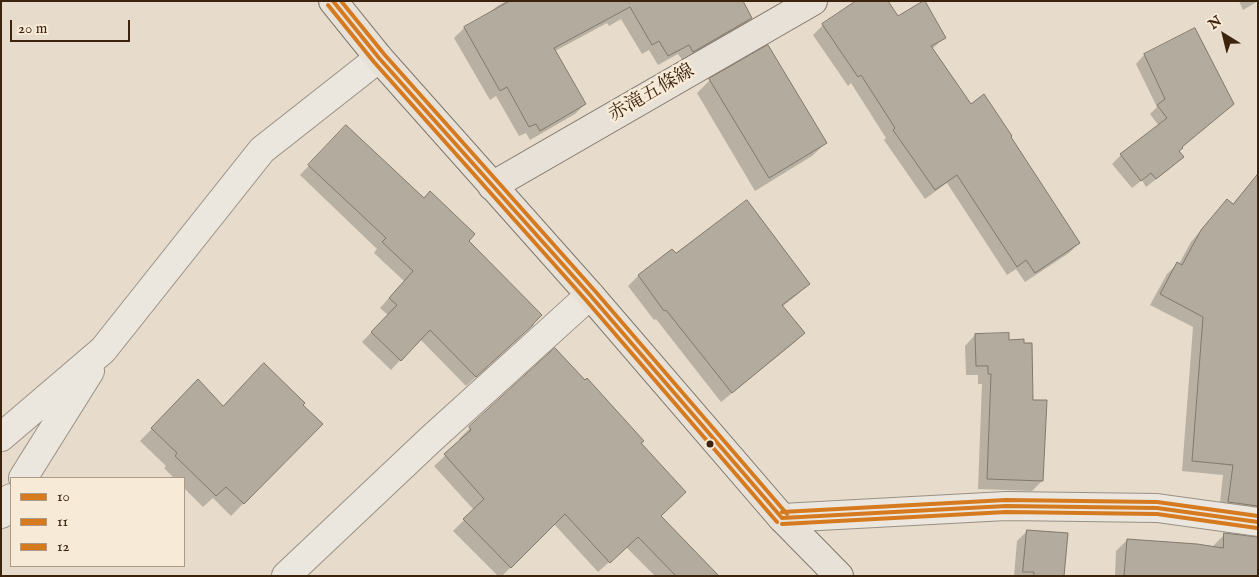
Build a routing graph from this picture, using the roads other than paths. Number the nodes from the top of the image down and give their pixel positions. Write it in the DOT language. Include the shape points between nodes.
graph roads {
  1 [pos="333,1"];
  2 [pos="813,1"];
  3 [pos="379,58"];
  4 [pos="492,186"];
  5 [pos="590,295"];
  6 [pos="103,350"];
  7 [pos="1,437"];
  8 [pos="25,477"];
  9 [pos="10,500"];
  10 [pos="1,514"];
  11 [pos="782,518"];
  12 [pos="1258,522"];
  13 [pos="286,576"];
  14 [pos="839,576"];
  1 -- 3 [label="main road"];
  2 -- 4 [label="main road, 赤滝五條線"];
  3 -- 4 [label="main road"];
  3 -- 6 [label="street" via="262,150"];
  4 -- 5 [label="main road"];
  5 -- 11 [label="main road"];
  5 -- 13 [label="street"];
  6 -- 7 [label="street"];
  6 -- 8 [label="street"];
  9 -- 10 [label="street"];
  11 -- 12 [label="street" via="1006,506 1156,508"];
  11 -- 14 [label="main road"];
}
